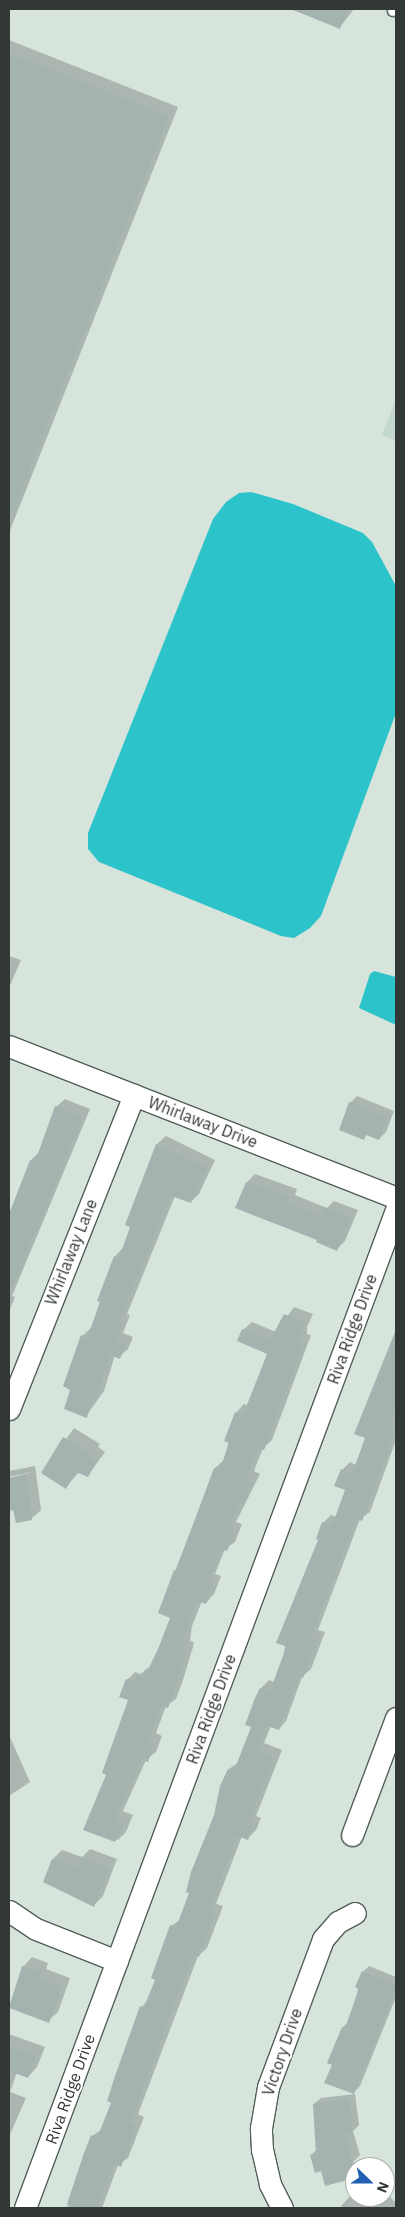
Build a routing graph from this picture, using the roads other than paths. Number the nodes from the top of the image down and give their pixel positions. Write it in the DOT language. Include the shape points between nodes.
graph roads {
  1 [pos="9,1046"];
  2 [pos="134,1095"];
  3 [pos="396,1198"];
  4 [pos="396,1210"];
  5 [pos="9,1409"];
  6 [pos="396,1718"];
  7 [pos="352,1836"];
  8 [pos="9,1910"];
  9 [pos="355,1914"];
  10 [pos="117,1961"];
  11 [pos="25,2208"];
  12 [pos="282,2208"];
  1 -- 2 [label="street, Whirlaway Drive"];
  2 -- 3 [label="street, Whirlaway Drive"];
  2 -- 5 [label="street, Whirlaway Lane"];
  4 -- 10 [label="street, Riva Ridge Drive"];
  6 -- 7 [label="street"];
  8 -- 10 [label="street" via="36,1929"];
  9 -- 12 [label="street, Victory Drive" via="338,1922 321,1944 268,2087 261,2128 262,2150 270,2184"];
  10 -- 11 [label="street, Riva Ridge Drive"];
}
